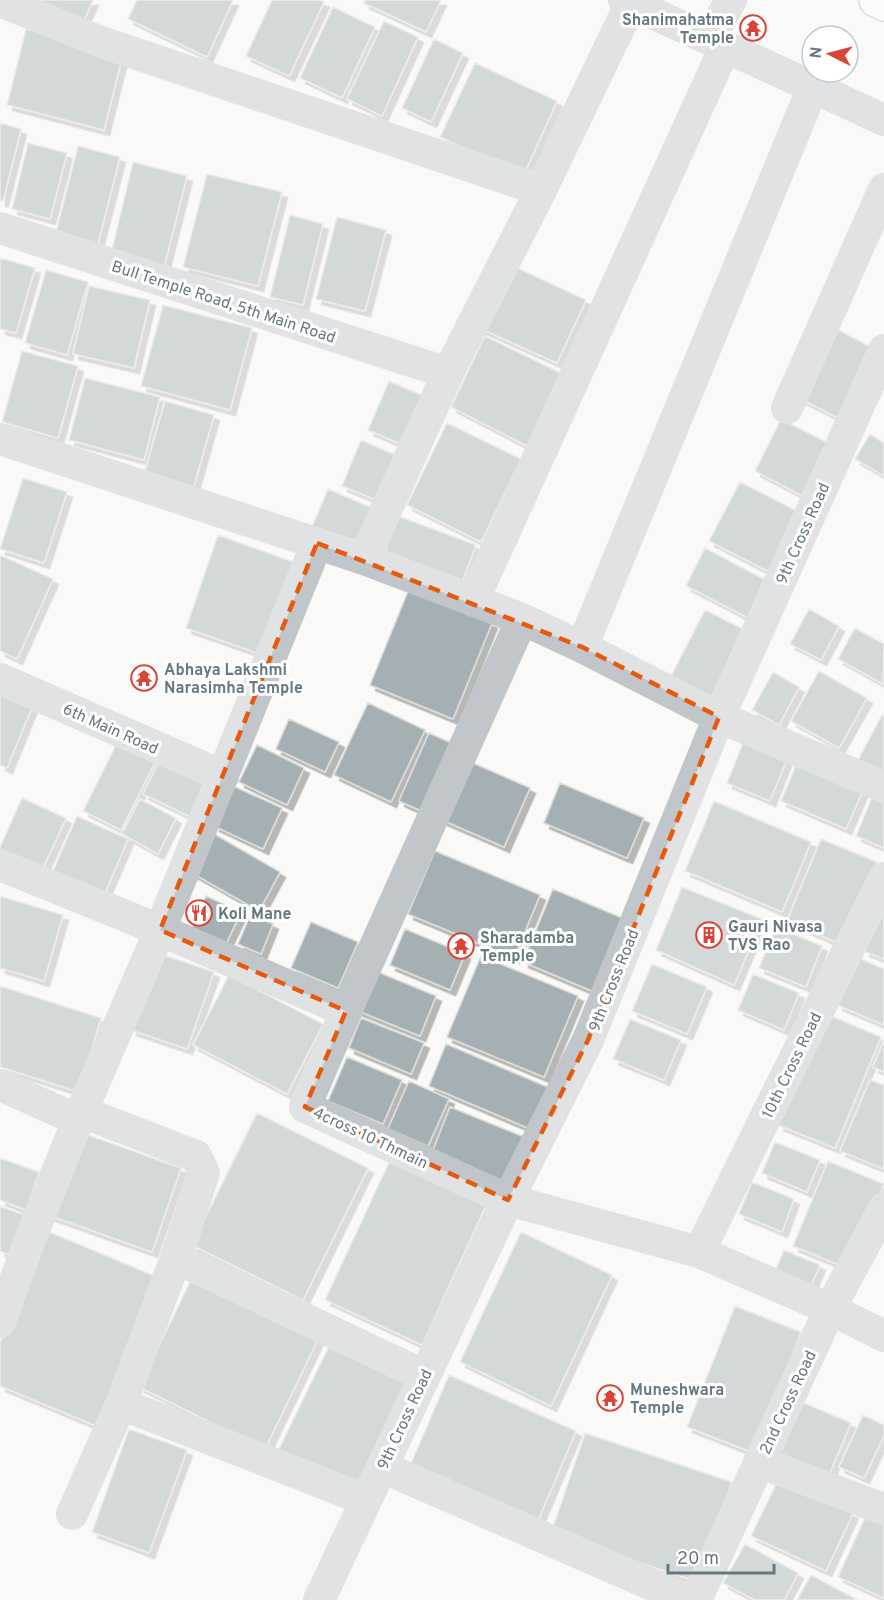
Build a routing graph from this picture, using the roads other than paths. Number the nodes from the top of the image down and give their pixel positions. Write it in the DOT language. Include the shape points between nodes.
graph roads {
  1 [pos="731,0"];
  2 [pos="876,0"];
  3 [pos="0,1"];
  4 [pos="628,1"];
  5 [pos="884,4"];
  6 [pos="717,43"];
  7 [pos="813,87"];
  8 [pos="884,120"];
  9 [pos="884,189"];
  10 [pos="541,190"];
  11 [pos="0,228"];
  12 [pos="884,350"];
  13 [pos="448,374"];
  14 [pos="787,408"];
  15 [pos="0,439"];
  16 [pos="317,543"];
  17 [pos="364,559"];
  18 [pos="473,601"];
  19 [pos="522,620"];
  20 [pos="582,647"];
  21 [pos="0,679"];
  22 [pos="719,717"];
  23 [pos="223,776"];
  24 [pos="884,787"];
  25 [pos="0,865"];
  26 [pos="884,878"];
  27 [pos="160,930"];
  28 [pos="346,1011"];
  29 [pos="0,1085"];
  30 [pos="80,1116"];
  31 [pos="508,1200"];
  32 [pos="884,1208"];
  33 [pos="699,1252"];
  34 [pos="176,1258"];
  35 [pos="830,1309"];
  36 [pos="0,1322"];
  37 [pos="884,1336"];
  38 [pos="425,1376"];
  39 [pos="121,1404"];
  40 [pos="759,1462"];
  41 [pos="382,1467"];
  42 [pos="366,1500"];
  43 [pos="884,1509"];
  44 [pos="72,1514"];
  45 [pos="319,1600"];
  46 [pos="687,1600"];
  47 [pos="696,1600"];
  1 -- 6 [label="street"];
  2 -- 5 [label="main road"];
  3 -- 10 [label="street" via="100,42"];
  4 -- 6 [label="street"];
  4 -- 10 [label="street"];
  6 -- 7 [label="street"];
  6 -- 18 [label="street"];
  7 -- 8 [label="street"];
  7 -- 20 [label="street"];
  9 -- 14 [label="street"];
  10 -- 13 [label="street"];
  11 -- 13 [label="street, Bull Temple Road, 5th Main Road"];
  12 -- 22 [label="street, 9th Cross Road"];
  13 -- 17 [label="street"];
  15 -- 16 [label="street"];
  16 -- 17 [label="street"];
  16 -- 23 [label="street"];
  17 -- 18 [label="street"];
  18 -- 19 [label="street"];
  19 -- 20 [label="street"];
  19 -- 28 [label="street"];
  20 -- 22 [label="street"];
  21 -- 23 [label="street, 6th Main Road"];
  22 -- 24 [label="street"];
  22 -- 31 [label="street, 9th Cross Road" via="588,1040"];
  23 -- 27 [label="street"];
  25 -- 27 [label="street"];
  26 -- 33 [label="street, 10th Cross Road"];
  27 -- 28 [label="street"];
  27 -- 30 [label="street"];
  28 -- 31 [label="street, 4cross 10 Thmain" via="305,1107"];
  29 -- 30 [label="street"];
  30 -- 34 [label="street" via="196,1156 204,1173"];
  30 -- 36 [label="street"];
  31 -- 33 [label="street, 4cross 10 Thmain"];
  31 -- 38 [label="street, 9th Cross Road"];
  32 -- 35 [label="street, 2nd Cross Road"];
  33 -- 35 [label="street, 4cross 10 Thmain"];
  34 -- 38 [label="street"];
  34 -- 39 [label="street"];
  35 -- 37 [label="street, 4cross 10 Thmain"];
  35 -- 40 [label="street, 2nd Cross Road"];
  38 -- 41 [label="street, 9th Cross Road"];
  39 -- 42 [label="street"];
  39 -- 44 [label="street"];
  40 -- 43 [label="street"];
  40 -- 47 [label="street, 2nd Cross Road"];
  41 -- 42 [label="street, 9th Cross Road"];
  41 -- 46 [label="street"];
  42 -- 45 [label="street, 9th Cross Road"];
}
